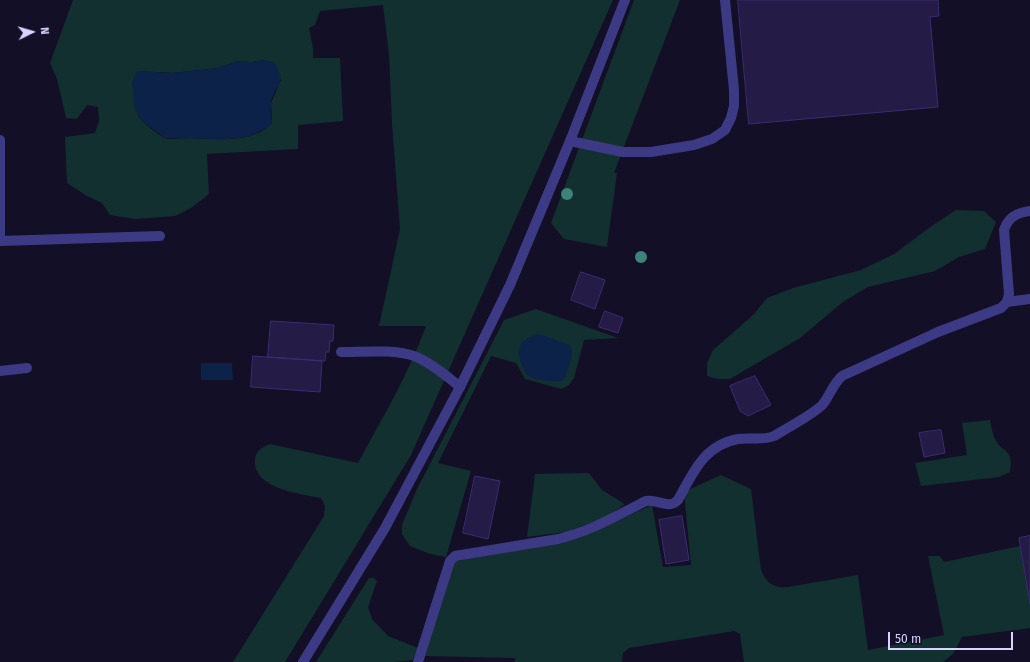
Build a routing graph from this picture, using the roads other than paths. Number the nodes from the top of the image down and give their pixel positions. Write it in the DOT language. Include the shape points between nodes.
graph roads {
  1 [pos="625,0"];
  2 [pos="724,0"];
  3 [pos="0,140"];
  4 [pos="570,140"];
  5 [pos="1030,211"];
  6 [pos="160,236"];
  7 [pos="0,241"];
  8 [pos="1030,299"];
  9 [pos="1007,302"];
  10 [pos="341,352"];
  11 [pos="27,368"];
  12 [pos="0,371"];
  13 [pos="460,387"];
  14 [pos="304,662"];
  15 [pos="418,662"];
  1 -- 4 [label="street"];
  2 -- 4 [label="street" via="734,101 731,118 725,130 712,139 680,148 651,152 623,152"];
  3 -- 7 [label="street"];
  4 -- 13 [label="street" via="532,233"];
  5 -- 9 [label="street" via="1017,213 1006,223 1004,230 1009,294"];
  6 -- 7 [label="street"];
  8 -- 9 [label="street"];
  9 -- 15 [label="street" via="992,313 938,332 842,376 818,408 774,435 763,439 737,439 710,452 695,468 674,503 646,501 574,535 455,556 450,560"];
  10 -- 13 [label="street" via="398,353 414,356"];
  11 -- 12 [label="street"];
  13 -- 14 [label="street" via="385,528"];
}
